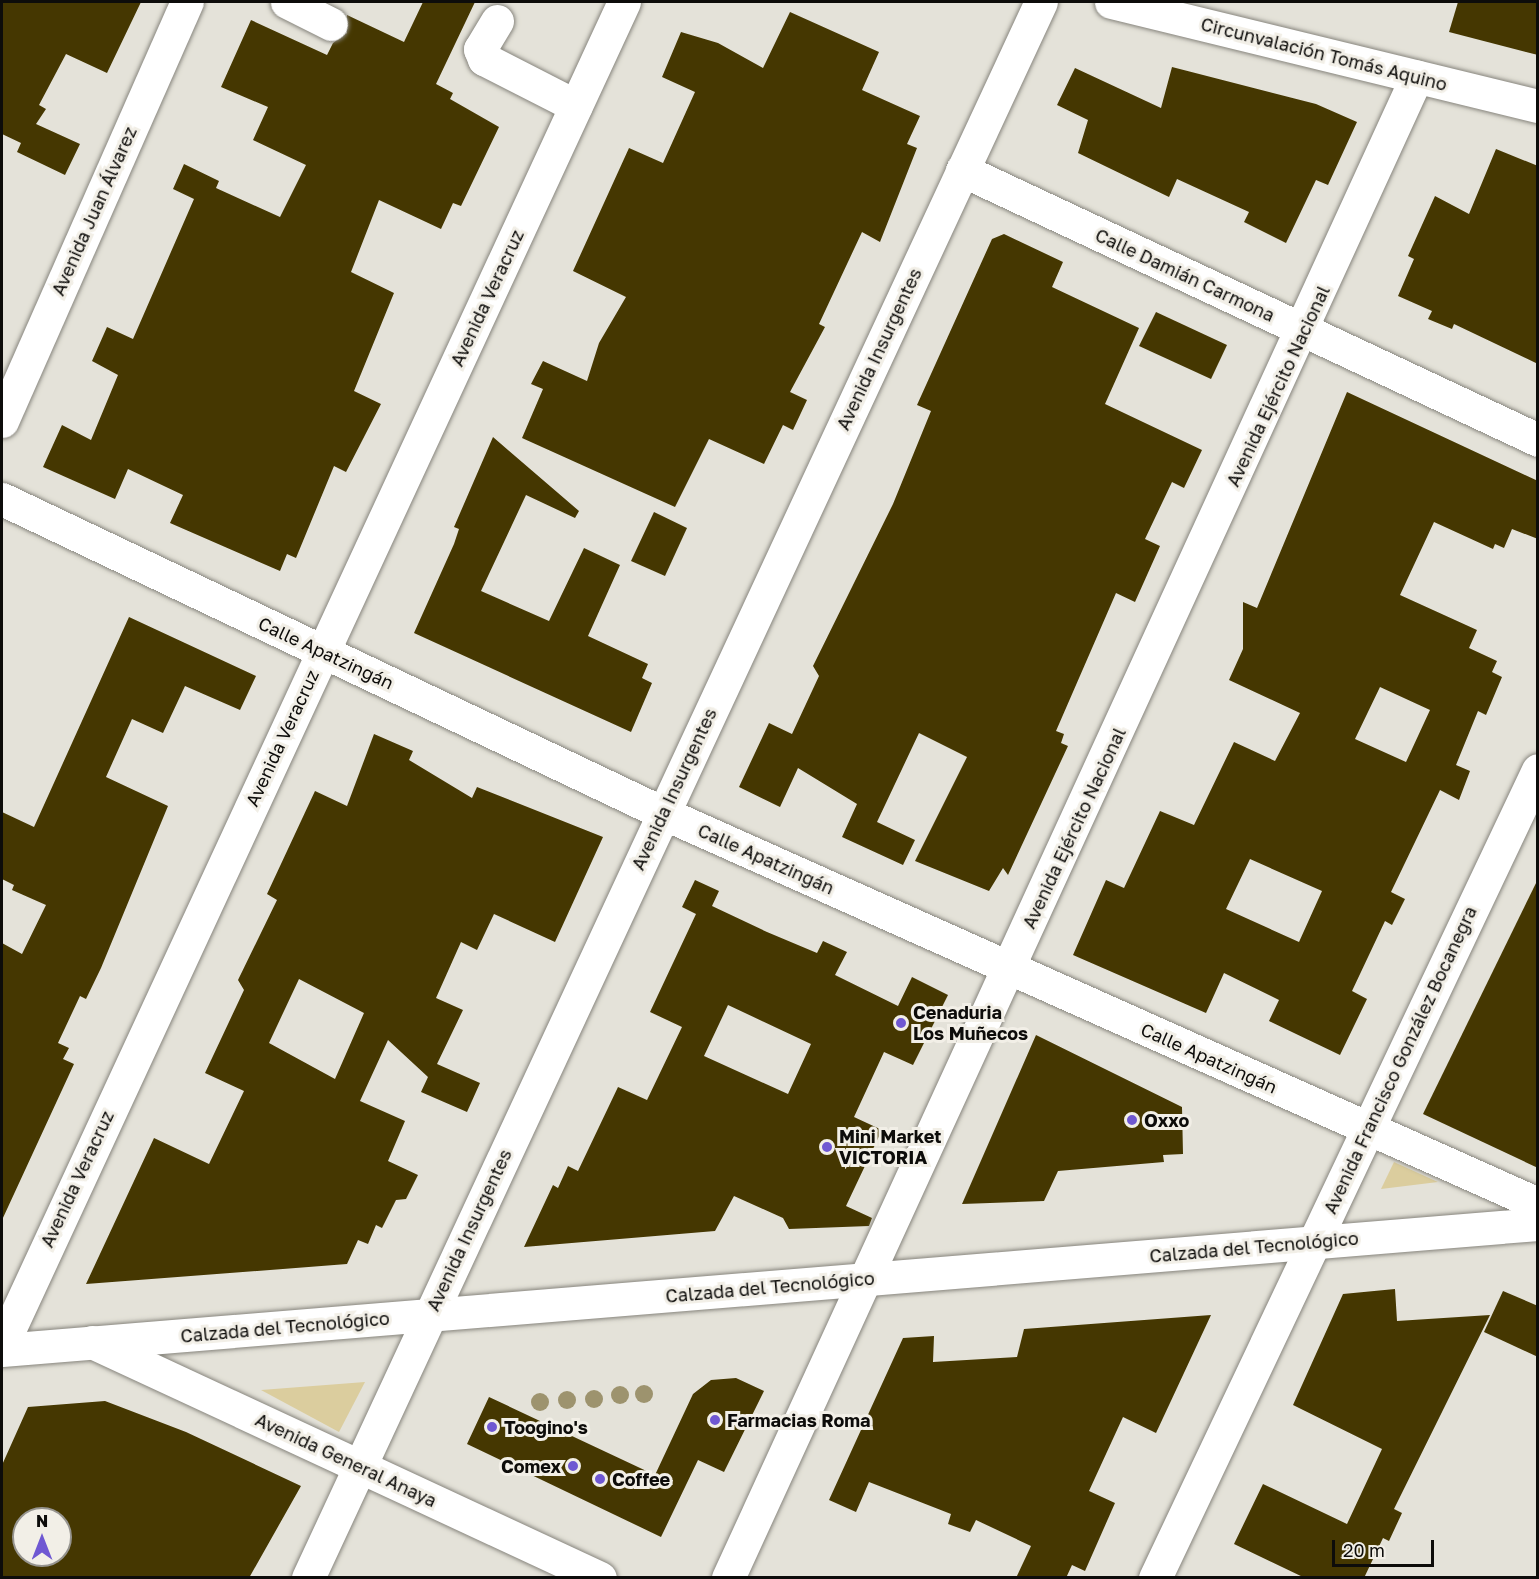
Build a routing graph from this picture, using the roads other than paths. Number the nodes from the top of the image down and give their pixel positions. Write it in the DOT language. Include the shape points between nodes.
graph roads {
  1 [pos="187,2"];
  2 [pos="287,2"];
  3 [pos="624,2"];
  4 [pos="1041,2"];
  5 [pos="1111,2"];
  6 [pos="497,21"];
  7 [pos="331,24"];
  8 [pos="1417,76"];
  9 [pos="576,106"];
  10 [pos="1538,106"];
  11 [pos="962,170"];
  12 [pos="1304,331"];
  13 [pos="2,421"];
  14 [pos="1538,440"];
  15 [pos="2,499"];
  16 [pos="323,651"];
  17 [pos="1538,770"];
  18 [pos="663,813"];
  19 [pos="1009,968"];
  20 [pos="1368,1129"];
  21 [pos="1538,1204"];
  22 [pos="1538,1224"];
  23 [pos="1314,1242"];
  24 [pos="867,1279"];
  25 [pos="10,1301"];
  26 [pos="429,1315"];
  27 [pos="92,1342"];
  28 [pos="2,1345"];
  29 [pos="2,1350"];
  30 [pos="361,1467"];
  31 [pos="308,1578"];
  32 [pos="600,1578"];
  33 [pos="728,1578"];
  34 [pos="1155,1578"];
  1 -- 13 [label="street, Avenida Juan Álvarez"];
  2 -- 7 [label="street"];
  3 -- 9 [label="street, Avenida Veracruz"];
  4 -- 11 [label="street, Avenida Insurgentes"];
  5 -- 8 [label="street, Circunvalación Tomás Aquino"];
  6 -- 9 [label="street" via="480,49 484,59"];
  8 -- 10 [label="street, Circunvalación Tomás Aquino"];
  8 -- 12 [label="street, Avenida Ejército Nacional"];
  9 -- 16 [label="street, Avenida Veracruz"];
  11 -- 12 [label="street, Calle Damián Carmona"];
  11 -- 18 [label="street, Avenida Insurgentes"];
  12 -- 14 [label="street, Calle Damián Carmona"];
  12 -- 19 [label="street, Avenida Ejército Nacional"];
  15 -- 16 [label="street, Calle Apatzingán"];
  16 -- 18 [label="street, Calle Apatzingán"];
  16 -- 25 [label="street, Avenida Veracruz"];
  17 -- 20 [label="street, Avenida Francisco González Bocanegra"];
  18 -- 19 [label="street, Calle Apatzingán"];
  18 -- 26 [label="street, Avenida Insurgentes"];
  19 -- 20 [label="street, Calle Apatzingán"];
  19 -- 24 [label="street, Avenida Ejército Nacional"];
  20 -- 21 [label="street, Calle Apatzingán"];
  20 -- 23 [label="street, Avenida Francisco González Bocanegra"];
  22 -- 23 [label="street, Calzada del Tecnológico"];
  23 -- 24 [label="street, Calzada del Tecnológico"];
  23 -- 34 [label="street, Avenida Francisco González Bocanegra"];
  24 -- 26 [label="street, Calzada del Tecnológico"];
  24 -- 33 [label="street, Avenida Ejército Nacional"];
  25 -- 28 [label="street, Avenida Veracruz"];
  26 -- 27 [label="street, Calzada del Tecnológico"];
  26 -- 30 [label="street, Avenida Insurgentes"];
  27 -- 29 [label="street, Calzada del Tecnológico"];
  27 -- 30 [label="street, Avenida General Anaya"];
  30 -- 31 [label="street, Avenida Insurgentes"];
  30 -- 32 [label="street, Avenida General Anaya"];
}
